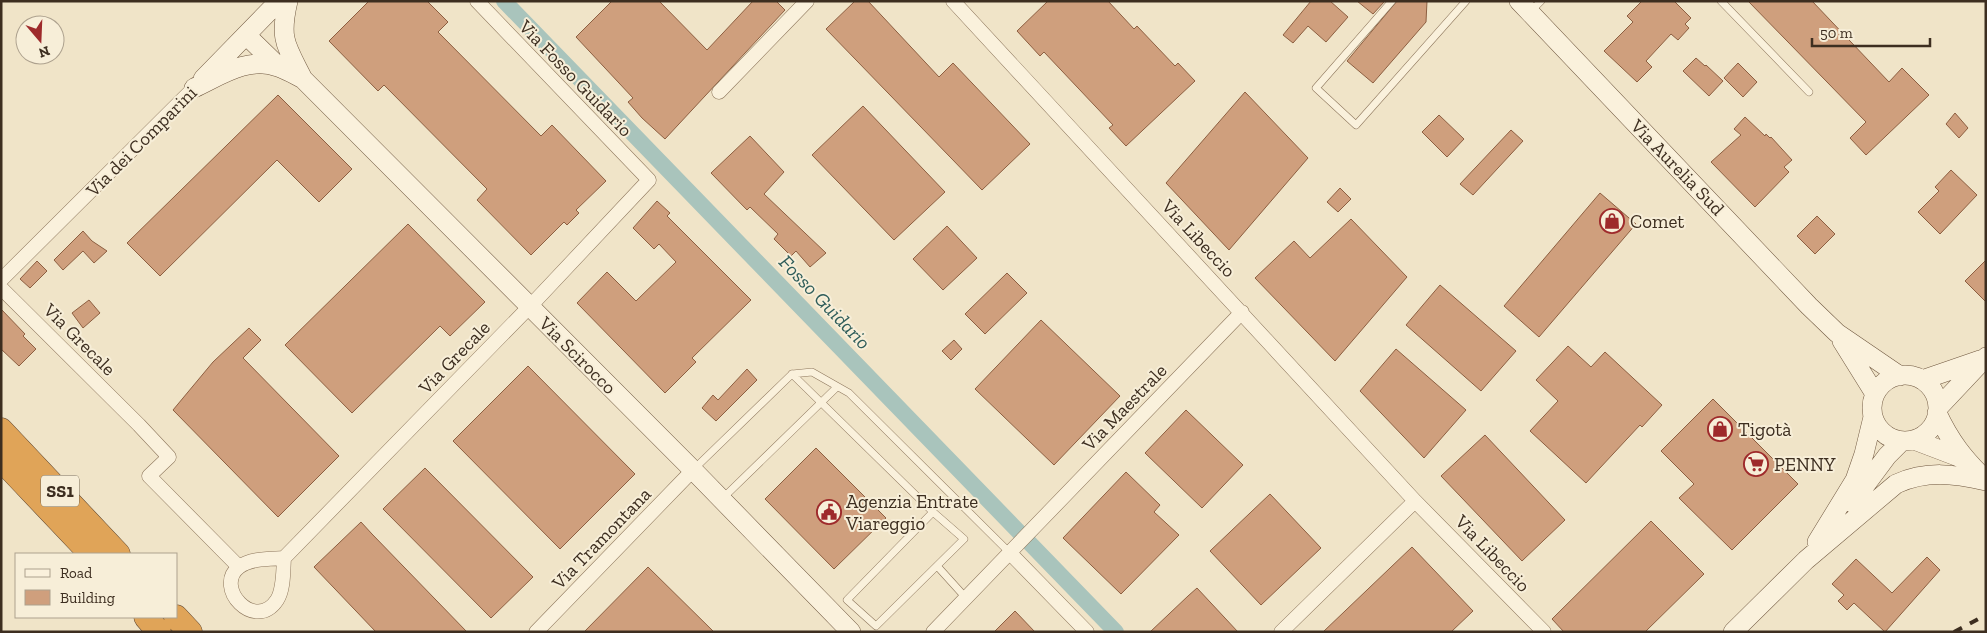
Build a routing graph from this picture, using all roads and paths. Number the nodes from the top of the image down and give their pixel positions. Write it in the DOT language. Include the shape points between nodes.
graph roads {
  1 [pos="279,1"];
  2 [pos="288,1"];
  3 [pos="477,1"];
  4 [pos="807,1"];
  5 [pos="953,1"];
  6 [pos="1392,1"];
  7 [pos="1466,1"];
  8 [pos="1721,1"];
  9 [pos="1530,5"];
  10 [pos="259,21"];
  11 [pos="246,35"];
  12 [pos="284,41"];
  13 [pos="278,67"];
  14 [pos="303,79"];
  15 [pos="194,88"];
  16 [pos="719,92"];
  17 [pos="1809,92"];
  18 [pos="649,180"];
  19 [pos="1,280"];
  20 [pos="1,288"];
  21 [pos="530,306"];
  22 [pos="1242,312"];
  23 [pos="1838,333"];
  24 [pos="1986,357"];
  25 [pos="792,374"];
  26 [pos="1900,376"];
  27 [pos="1922,380"];
  28 [pos="838,387"];
  29 [pos="1876,394"];
  30 [pos="821,403"];
  31 [pos="1937,411"];
  32 [pos="1873,417"];
  33 [pos="1,430"];
  34 [pos="1908,440"];
  35 [pos="1,459"];
  36 [pos="1964,459"];
  37 [pos="693,470"];
  38 [pos="1986,481"];
  39 [pos="722,498"];
  40 [pos="1416,501"];
  41 [pos="933,512"];
  42 [pos="1825,530"];
  43 [pos="1012,550"];
  44 [pos="89,553"];
  45 [pos="117,553"];
  46 [pos="284,558"];
  47 [pos="1806,560"];
  48 [pos="239,567"];
  49 [pos="938,567"];
  50 [pos="966,598"];
  51 [pos="147,618"];
  52 [pos="176,618"];
  53 [pos="1733,631"];
  54 [pos="159,632"];
  55 [pos="188,632"];
  56 [pos="536,632"];
  57 [pos="851,632"];
  58 [pos="933,632"];
  59 [pos="1087,632"];
  60 [pos="1281,632"];
  61 [pos="1544,632"];
  1 -- 10 [label="street, Via dei Comparini"];
  2 -- 12 [label="street, Via Scirocco" via="283,24"];
  3 -- 18 [label="street, Via Fosso Guidario"];
  4 -- 16 [label="street"];
  5 -- 22 [label="street, Via Libeccio"];
  6 -- 7 [label="lane" via="1316,88 1356,125"];
  8 -- 17 [label="lane"];
  9 -- 23 [label="street, Via Aurelia Sud"];
  10 -- 11 [label="street, Via dei Comparini"];
  10 -- 12 [label="street, Via Scirocco"];
  11 -- 13 [label="street, Via Scirocco"];
  11 -- 15 [label="street, Via dei Comparini"];
  12 -- 14 [label="street, Via Scirocco"];
  13 -- 14 [label="street, Via Scirocco"];
  13 -- 15 [label="street, Via Scirocco" via="246,65"];
  14 -- 21 [label="street, Via Scirocco"];
  15 -- 19 [label="street, Via dei Comparini"];
  18 -- 21 [label="street, Via Grecale"];
  20 -- 48 [label="street, Via Grecale" via="169,457 149,476"];
  21 -- 37 [label="street, Via Scirocco"];
  21 -- 46 [label="street, Via Grecale"];
  22 -- 40 [label="street, Via Libeccio"];
  22 -- 43 [label="street, Via Maestrale"];
  23 -- 26 [label="street, Via Aurelia Sud"];
  23 -- 29 [label="street, Via Aurelia Sud"];
  24 -- 27 [label="street"];
  24 -- 31 [label="street" via="1949,394"];
  25 -- 28 [label="lane" via="812,372"];
  25 -- 30 [label="lane"];
  25 -- 37 [label="lane"];
  26 -- 27 [label="street, Via Aurelia Sud"];
  26 -- 29 [label="street" via="1886,382"];
  27 -- 31 [label="street" via="1934,392"];
  28 -- 30 [label="lane"];
  28 -- 43 [label="lane"];
  29 -- 32 [label="street"];
  30 -- 39 [label="lane"];
  30 -- 41 [label="lane"];
  31 -- 34 [label="street" via="1929,430"];
  31 -- 36 [label="street"];
  32 -- 34 [label="street" via="1884,433 1892,438"];
  32 -- 42 [label="street" via="1855,480"];
  33 -- 45 [label="highway, SS1"];
  34 -- 36 [label="street"];
  34 -- 42 [label="street" via="1888,456 1848,510"];
  35 -- 44 [label="highway, SS1"];
  36 -- 38 [label="street"];
  37 -- 39 [label="street, Via Scirocco"];
  37 -- 56 [label="street, Via Tramontana"];
  38 -- 47 [label="street" via="1939,474 1906,479"];
  39 -- 57 [label="street, Via Scirocco"];
  40 -- 60 [label="street"];
  40 -- 61 [label="street, Via Libeccio"];
  41 -- 49 [label="lane" via="964,539"];
  41 -- 49 [label="lane" via="847,600 876,626"];
  42 -- 47 [label="street"];
  43 -- 50 [label="street"];
  43 -- 59 [label="street"];
  46 -- 48 [label="street" via="250,562"];
  46 -- 48 [label="street" via="281,591 277,600 263,611 248,611 234,596 231,581"];
  47 -- 53 [label="street"];
  49 -- 50 [label="lane"];
  50 -- 58 [label="street"];
  51 -- 54 [label="highway"];
  52 -- 55 [label="highway"];
}
